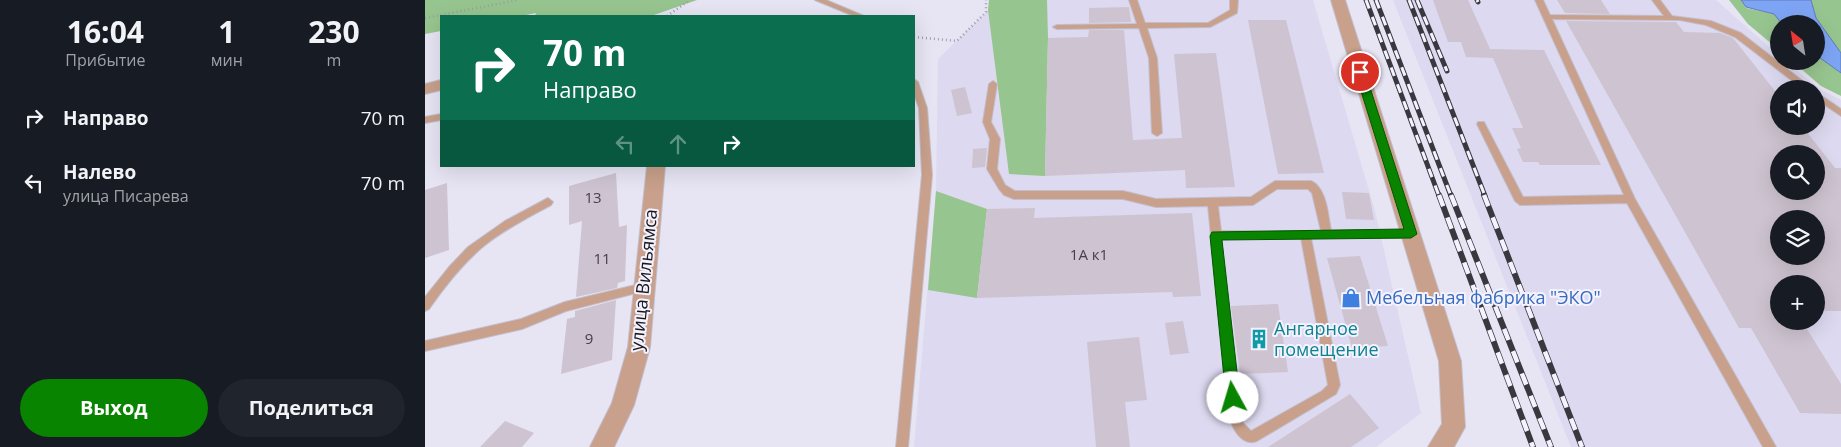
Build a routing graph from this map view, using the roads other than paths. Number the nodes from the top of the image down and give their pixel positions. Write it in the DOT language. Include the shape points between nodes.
graph roads {
  1 [pos="819,0"];
  2 [pos="1133,0"];
  3 [pos="1233,0"];
  4 [pos="1338,0"];
  5 [pos="1539,0"];
  6 [pos="1656,0"];
  7 [pos="857,15"];
  8 [pos="1548,17"];
  9 [pos="1670,18"];
  10 [pos="1143,26"];
  11 [pos="1057,27"];
  12 [pos="1797,80"];
  13 [pos="993,84"];
  14 [pos="440,85"];
  15 [pos="915,85"];
  16 [pos="425,89"];
  17 [pos="1825,101"];
  18 [pos="1841,113"];
  19 [pos="440,117"];
  20 [pos="425,120"];
  21 [pos="1481,124"];
  22 [pos="1157,133"];
  23 [pos="655,167"];
  24 [pos="1630,200"];
  25 [pos="548,202"];
  26 [pos="1213,202"];
  27 [pos="1327,234"];
  28 [pos="1411,234"];
  29 [pos="1305,235"];
  30 [pos="1216,236"];
  31 [pos="645,287"];
  32 [pos="425,306"];
  33 [pos="425,346"];
  34 [pos="603,447"];
  35 [pos="901,447"];
  36 [pos="1440,447"];
  37 [pos="1770,447"];
  1 -- 7 [label="lane"];
  2 -- 10 [label="lane"];
  3 -- 10 [label="lane" via="1234,11 1210,25"];
  4 -- 28 [label="street"];
  5 -- 8 [label="lane"];
  6 -- 9 [label="lane"];
  8 -- 9 [label="lane"];
  8 -- 24 [label="lane"];
  9 -- 12 [label="lane" via="1698,20 1730,30"];
  10 -- 11 [label="lane"];
  10 -- 22 [label="lane" via="1153,58"];
  13 -- 26 [label="lane" via="987,122 995,139 992,169 1007,192 1014,195 1123,194 1156,203"];
  14 -- 16 [label="street"];
  15 -- 35 [label="lane" via="923,108 927,175"];
  17 -- 18 [label="lane"];
  19 -- 20 [label="lane"];
  21 -- 24 [label="lane" via="1520,201"];
  23 -- 31 [label="street, улица Вильямса"];
  24 -- 37 [label="lane"];
  25 -- 32 [label="lane" via="507,224 473,249 446,277"];
  26 -- 27 [label="lane" via="1253,201 1275,185 1311,185 1317,192"];
  26 -- 30 [label="lane"];
  27 -- 28 [label="lane"];
  27 -- 29 [label="lane"];
  28 -- 36 [label="street" via="1450,361 1454,427"];
  29 -- 30 [label="lane"];
  29 -- 30 [label="lane" via="1334,385 1326,395 1253,437 1242,432 1235,416"];
  31 -- 33 [label="lane" via="565,307 522,324"];
  31 -- 34 [label="street, улица Вильямса" via="639,348 623,405"];
}
